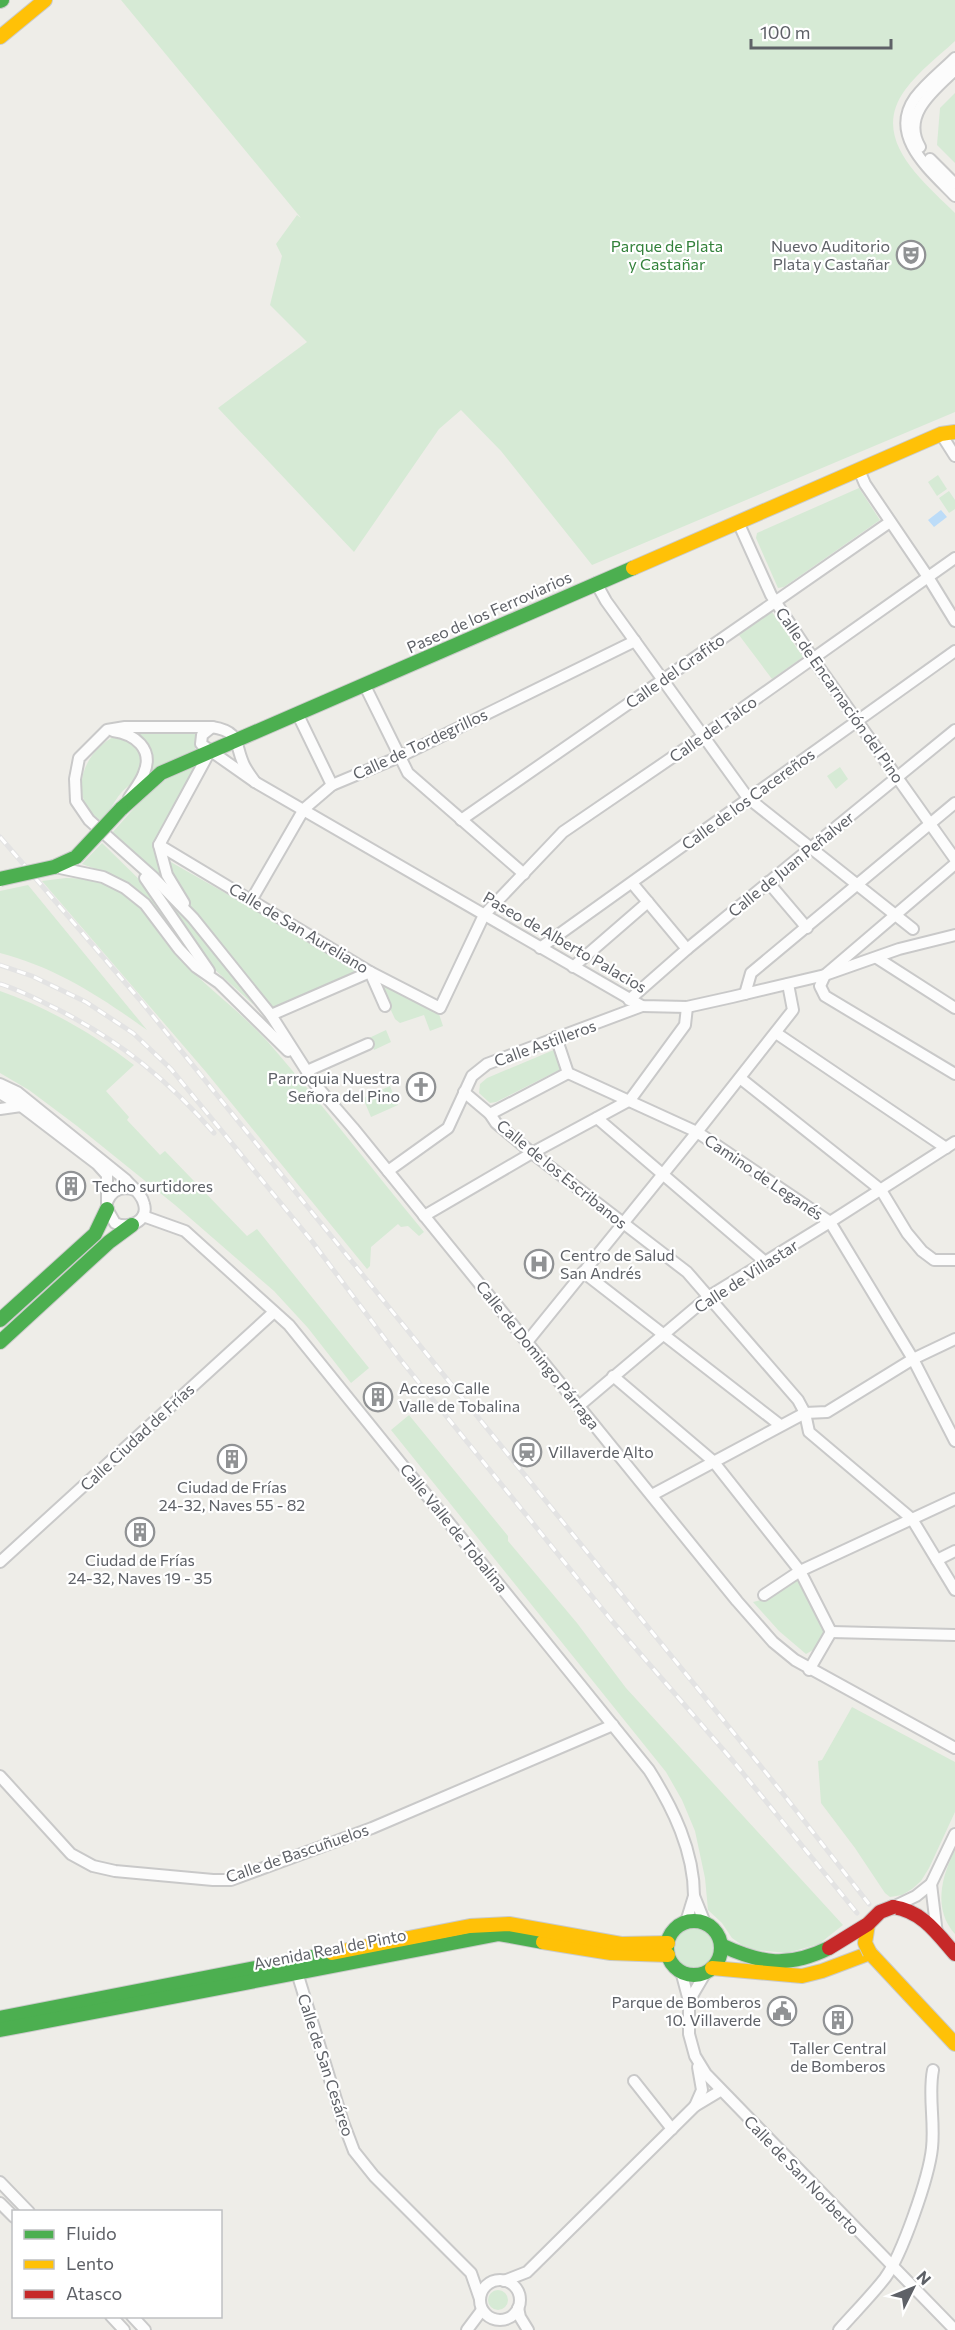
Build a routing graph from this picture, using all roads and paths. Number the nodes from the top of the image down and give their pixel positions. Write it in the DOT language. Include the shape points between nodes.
graph roads {
  1 [pos="35,0"];
  2 [pos="45,0"];
  3 [pos="0,25"];
  4 [pos="0,37"];
  5 [pos="955,58"];
  6 [pos="955,70"];
  7 [pos="955,184"];
  8 [pos="955,196"];
  9 [pos="955,425"];
  10 [pos="955,432"];
  11 [pos="941,434"];
  12 [pos="955,456"];
  13 [pos="859,470"];
  14 [pos="738,522"];
  15 [pos="890,522"];
  16 [pos="955,558"];
  17 [pos="928,577"];
  18 [pos="596,583"];
  19 [pos="776,602"];
  20 [pos="955,621"];
  21 [pos="635,641"];
  22 [pos="955,651"];
  23 [pos="813,659"];
  24 [pos="662,679"];
  25 [pos="365,686"];
  26 [pos="298,715"];
  27 [pos="856,721"];
  28 [pos="212,727"];
  29 [pos="106,730"];
  30 [pos="955,730"];
  31 [pos="702,737"];
  32 [pos="238,741"];
  33 [pos="211,752"];
  34 [pos="399,756"];
  35 [pos="897,778"];
  36 [pos="255,782"];
  37 [pos="332,785"];
  38 [pos="748,798"];
  39 [pos="955,803"];
  40 [pos="121,809"];
  41 [pos="304,809"];
  42 [pos="461,820"];
  43 [pos="930,824"];
  44 [pos="159,845"];
  45 [pos="811,848"];
  46 [pos="132,859"];
  47 [pos="955,859"];
  48 [pos="955,864"];
  49 [pos="54,867"];
  50 [pos="524,874"];
  51 [pos="0,879"];
  52 [pos="768,882"];
  53 [pos="632,883"];
  54 [pos="858,884"];
  55 [pos="252,899"];
  56 [pos="648,902"];
  57 [pos="896,914"];
  58 [pos="484,915"];
  59 [pos="193,918"];
  60 [pos="807,928"];
  61 [pos="913,929"];
  62 [pos="955,935"];
  63 [pos="540,948"];
  64 [pos="687,949"];
  65 [pos="877,958"];
  66 [pos="573,967"];
  67 [pos="370,972"];
  68 [pos="825,975"];
  69 [pos="219,983"];
  70 [pos="788,984"];
  71 [pos="745,994"];
  72 [pos="629,1000"];
  73 [pos="385,1006"];
  74 [pos="642,1006"];
  75 [pos="687,1007"];
  76 [pos="440,1008"];
  77 [pos="955,1008"];
  78 [pos="271,1015"];
  79 [pos="776,1033"];
  80 [pos="556,1037"];
  81 [pos="368,1044"];
  82 [pos="307,1071"];
  83 [pos="568,1073"];
  84 [pos="955,1074"];
  85 [pos="740,1078"];
  86 [pos="0,1084"];
  87 [pos="464,1092"];
  88 [pos="0,1093"];
  89 [pos="630,1100"];
  90 [pos="21,1106"];
  91 [pos="0,1109"];
  92 [pos="490,1114"];
  93 [pos="597,1118"];
  94 [pos="697,1132"];
  95 [pos="950,1145"];
  96 [pos="532,1153"];
  97 [pos="388,1171"];
  98 [pos="663,1173"];
  99 [pos="135,1190"];
  100 [pos="881,1190"];
  101 [pos="107,1206"];
  102 [pos="424,1215"];
  103 [pos="143,1216"];
  104 [pos="830,1222"];
  105 [pos="623,1224"];
  106 [pos="132,1226"];
  107 [pos="955,1260"];
  108 [pos="764,1261"];
  109 [pos="583,1272"];
  110 [pos="708,1297"];
  111 [pos="274,1312"];
  112 [pos="0,1320"];
  113 [pos="664,1334"];
  114 [pos="955,1338"];
  115 [pos="0,1341"];
  116 [pos="527,1342"];
  117 [pos="913,1359"];
  118 [pos="613,1376"];
  119 [pos="579,1406"];
  120 [pos="805,1413"];
  121 [pos="780,1425"];
  122 [pos="955,1441"];
  123 [pos="713,1461"];
  124 [pos="652,1495"];
  125 [pos="955,1499"];
  126 [pos="912,1519"];
  127 [pos="955,1551"];
  128 [pos="937,1560"];
  129 [pos="0,1562"];
  130 [pos="800,1572"];
  131 [pos="955,1590"];
  132 [pos="764,1595"];
  133 [pos="831,1632"];
  134 [pos="955,1635"];
  135 [pos="809,1670"];
  136 [pos="612,1725"];
  137 [pos="955,1748"];
  138 [pos="0,1776"];
  139 [pos="955,1834"];
  140 [pos="931,1884"];
  141 [pos="694,1896"];
  142 [pos="893,1907"];
  143 [pos="686,1922"];
  144 [pos="705,1923"];
  145 [pos="868,1924"];
  146 [pos="937,1934"];
  147 [pos="721,1945"];
  148 [pos="668,1949"];
  149 [pos="870,1953"];
  150 [pos="955,1954"];
  151 [pos="294,1963"];
  152 [pos="710,1970"];
  153 [pos="681,1971"];
  154 [pos="689,2001"];
  155 [pos="0,2018"];
  156 [pos="0,2030"];
  157 [pos="955,2044"];
  158 [pos="698,2062"];
  159 [pos="933,2070"];
  160 [pos="634,2080"];
  161 [pos="720,2091"];
  162 [pos="695,2106"];
  163 [pos="672,2129"];
  164 [pos="0,2182"];
  165 [pos="0,2203"];
  166 [pos="28,2210"];
  167 [pos="12,2215"];
  168 [pos="891,2266"];
  169 [pos="527,2271"];
  170 [pos="471,2273"];
  171 [pos="499,2281"];
  172 [pos="518,2293"];
  173 [pos="518,2308"];
  174 [pos="483,2309"];
  175 [pos="113,2318"];
  176 [pos="134,2318"];
  177 [pos="508,2319"];
  178 [pos="469,2328"];
  179 [pos="527,2329"];
  180 [pos="124,2330"];
  181 [pos="145,2330"];
  182 [pos="839,2330"];
  183 [pos="955,2330"];
  1 -- 3 [label="main road"];
  2 -- 4 [label="main road"];
  5 -- 8 [label="street" via="916,96 906,117 909,140 916,154"];
  6 -- 7 [label="street" via="922,102 914,131 922,150"];
  9 -- 11 [label="main road"];
  10 -- 11 [label="main road, Paseo de los Ferroviarios"];
  11 -- 12 [label="street"];
  11 -- 13 [label="main road, Paseo de los Ferroviarios"];
  13 -- 14 [label="main road, Paseo de los Ferroviarios"];
  13 -- 15 [label="street"];
  14 -- 18 [label="main road, Paseo de los Ferroviarios"];
  14 -- 19 [label="street, Calle de Encarnación del Pino"];
  15 -- 17 [label="street"];
  15 -- 19 [label="street, Calle del Grafito"];
  16 -- 17 [label="street, Calle del Talco"];
  17 -- 20 [label="street"];
  17 -- 23 [label="street, Calle del Talco"];
  18 -- 21 [label="street"];
  18 -- 25 [label="main road, Paseo de los Ferroviarios"];
  19 -- 23 [label="street, Calle de Encarnación del Pino"];
  19 -- 24 [label="street, Calle del Grafito"];
  21 -- 24 [label="street"];
  21 -- 34 [label="street, Calle de Tordegrillos"];
  22 -- 27 [label="street, Calle de los Cacereños"];
  23 -- 27 [label="street, Calle de Encarnación del Pino"];
  23 -- 31 [label="street, Calle del Talco"];
  24 -- 31 [label="street"];
  24 -- 42 [label="street, Calle del Grafito"];
  25 -- 26 [label="main road, Paseo de los Ferroviarios"];
  25 -- 34 [label="street"];
  26 -- 32 [label="main road, Paseo de los Ferroviarios"];
  26 -- 37 [label="street"];
  27 -- 35 [label="street, Calle de Encarnación del Pino"];
  27 -- 38 [label="street, Calle de los Cacereños"];
  28 -- 29 [label="street"];
  28 -- 32 [label="street" via="224,729"];
  28 -- 33 [label="street" via="202,735 201,744"];
  29 -- 40 [label="street" via="136,738 147,761 144,775"];
  29 -- 46 [label="street" via="79,758 76,801 89,820"];
  30 -- 35 [label="street, Calle de Juan Peñalver"];
  31 -- 38 [label="street"];
  31 -- 50 [label="street, Calle del Talco" via="563,832"];
  32 -- 33 [label="main road, Paseo de los Ferroviarios"];
  32 -- 36 [label="street" via="243,764"];
  33 -- 36 [label="street, Paseo de Alberto Palacios"];
  33 -- 40 [label="main road" via="161,773"];
  33 -- 44 [label="street"];
  34 -- 37 [label="street, Calle de Tordegrillos"];
  34 -- 42 [label="street" via="408,773"];
  35 -- 43 [label="street, Calle de Encarnación del Pino"];
  35 -- 45 [label="street, Calle de Juan Peñalver"];
  36 -- 41 [label="street, Paseo de Alberto Palacios"];
  37 -- 41 [label="street, Calle de Tordegrillos"];
  38 -- 45 [label="street"];
  38 -- 53 [label="street, Calle de los Cacereños"];
  39 -- 43 [label="street"];
  40 -- 49 [label="main road, bridge" via="75,857"];
  41 -- 55 [label="street, Calle de Tordegrillos"];
  41 -- 58 [label="street, Paseo de Alberto Palacios"];
  42 -- 50 [label="street"];
  43 -- 47 [label="street, Calle de Encarnación del Pino"];
  43 -- 54 [label="street"];
  44 -- 55 [label="street, Calle de San Aureliano"];
  44 -- 59 [label="street" via="168,875"];
  45 -- 52 [label="street, Calle de Juan Peñalver"];
  45 -- 54 [label="street"];
  46 -- 59 [label="street, Calle de Domingo Párraga"];
  46 -- 69 [label="street, Calle de Domingo Párraga"];
  48 -- 57 [label="street"];
  49 -- 51 [label="main road, bridge"];
  49 -- 69 [label="street, Calle de Domingo Párraga" via="103,877 125,888 145,904 196,967"];
  50 -- 58 [label="street, Calle del Talco"];
  52 -- 60 [label="street"];
  52 -- 64 [label="street, Calle de Juan Peñalver"];
  53 -- 56 [label="street"];
  53 -- 63 [label="street, Calle de los Cacereños"];
  54 -- 57 [label="street"];
  54 -- 60 [label="street"];
  55 -- 67 [label="street, Calle de San Aureliano"];
  56 -- 64 [label="street"];
  56 -- 66 [label="street"];
  57 -- 61 [label="street"];
  57 -- 68 [label="street"];
  58 -- 63 [label="street, Paseo de Alberto Palacios"];
  58 -- 76 [label="street, Calle del Talco"];
  59 -- 78 [label="street, Calle de Domingo Párraga"];
  60 -- 71 [label="street" via="751,973"];
  62 -- 65 [label="street, Paseo de Alberto Palacios"];
  63 -- 66 [label="street, Paseo de Alberto Palacios"];
  64 -- 72 [label="street, Calle de Juan Peñalver"];
  65 -- 68 [label="street, Paseo de Alberto Palacios"];
  65 -- 77 [label="street"];
  66 -- 72 [label="street, Paseo de Alberto Palacios"];
  67 -- 73 [label="street"];
  67 -- 76 [label="street, Calle de San Aureliano"];
  67 -- 78 [label="street"];
  68 -- 70 [label="street, Paseo de Alberto Palacios"];
  68 -- 84 [label="street" via="820,986 825,996"];
  69 -- 82 [label="street, Calle de Domingo Párraga"];
  70 -- 71 [label="street, Paseo de Alberto Palacios"];
  70 -- 79 [label="street" via="793,1010"];
  71 -- 75 [label="street, Paseo de Alberto Palacios"];
  72 -- 74 [label="street, Paseo de Alberto Palacios"];
  74 -- 75 [label="street, Paseo de Alberto Palacios"];
  74 -- 80 [label="street, Calle Astilleros"];
  75 -- 89 [label="street" via="685,1025"];
  78 -- 82 [label="street, Calle de Domingo Párraga"];
  79 -- 85 [label="street"];
  79 -- 95 [label="street"];
  80 -- 83 [label="street"];
  80 -- 87 [label="street, Calle Astilleros" via="487,1064 472,1076"];
  81 -- 82 [label="street"];
  82 -- 97 [label="street, Calle de Domingo Párraga"];
  83 -- 89 [label="street, Camino de Leganés"];
  83 -- 92 [label="street"];
  85 -- 94 [label="street"];
  85 -- 100 [label="street"];
  86 -- 99 [label="street" via="17,1092"];
  87 -- 92 [label="street, Calle de los Escribanos"];
  87 -- 97 [label="street, Calle Astilleros" via="448,1128"];
  88 -- 90 [label="street"];
  89 -- 93 [label="street"];
  89 -- 94 [label="street, Camino de Leganés"];
  90 -- 91 [label="street"];
  90 -- 101 [label="street" via="108,1175"];
  92 -- 96 [label="street, Calle de los Escribanos"];
  93 -- 96 [label="street"];
  93 -- 98 [label="street"];
  94 -- 98 [label="street"];
  94 -- 104 [label="street, Camino de Leganés"];
  95 -- 100 [label="street, Calle de Villastar"];
  96 -- 102 [label="street"];
  96 -- 105 [label="street, Calle de los Escribanos"];
  97 -- 102 [label="street, Calle de Domingo Párraga"];
  98 -- 105 [label="street"];
  98 -- 108 [label="street"];
  99 -- 101 [label="street" via="114,1192"];
  99 -- 103 [label="street" via="145,1204"];
  100 -- 104 [label="street, Calle de Villastar"];
  100 -- 107 [label="street" via="906,1233 922,1251 934,1260"];
  101 -- 106 [label="street" via="115,1223"];
  101 -- 112 [label="main road" via="95,1234"];
  102 -- 116 [label="street, Calle de Domingo Párraga"];
  103 -- 106 [label="street"];
  103 -- 111 [label="street, Calle Valle de Tobalina" via="185,1231"];
  104 -- 108 [label="street, Calle de Villastar"];
  104 -- 117 [label="street, Camino de Leganés"];
  105 -- 109 [label="street"];
  105 -- 110 [label="street, Calle de los Escribanos" via="687,1272"];
  106 -- 115 [label="main road" via="109,1242"];
  108 -- 110 [label="street, Calle de Villastar"];
  109 -- 113 [label="street"];
  109 -- 116 [label="street"];
  110 -- 113 [label="street, Calle de Villastar"];
  110 -- 120 [label="street, Calle de los Escribanos"];
  111 -- 129 [label="street, Calle Ciudad de Frías"];
  111 -- 136 [label="street, Calle Valle de Tobalina" via="303,1342"];
  113 -- 118 [label="street, Calle de Villastar"];
  113 -- 121 [label="street"];
  114 -- 117 [label="street"];
  116 -- 119 [label="street, Calle de Domingo Párraga"];
  117 -- 120 [label="street" via="827,1412"];
  117 -- 122 [label="street, Camino de Leganés"];
  118 -- 119 [label="street, Calle de Villastar"];
  118 -- 123 [label="street"];
  119 -- 124 [label="street, Calle de Domingo Párraga"];
  120 -- 121 [label="street"];
  120 -- 126 [label="street, Calle de los Escribanos" via="809,1432"];
  121 -- 123 [label="street"];
  123 -- 124 [label="street"];
  123 -- 130 [label="street"];
  124 -- 135 [label="street, Calle de Domingo Párraga" via="773,1642"];
  125 -- 126 [label="street"];
  126 -- 128 [label="street, Calle de los Escribanos"];
  126 -- 130 [label="street"];
  127 -- 128 [label="street"];
  128 -- 131 [label="street, Calle de los Escribanos"];
  130 -- 132 [label="street"];
  130 -- 133 [label="street"];
  133 -- 134 [label="street"];
  133 -- 135 [label="street"];
  135 -- 137 [label="street, Calle de Domingo Párraga"];
  136 -- 138 [label="street, Calle de Bascuñuelos" via="372,1828 231,1880 93,1866 71,1854"];
  136 -- 141 [label="street, Calle Valle de Tobalina" via="650,1770 667,1798 688,1854"];
  139 -- 140 [label="street"];
  140 -- 142 [label="street"];
  140 -- 146 [label="street"];
  141 -- 143 [label="street, Calle Valle de Tobalina"];
  141 -- 144 [label="street, Calle Valle de Tobalina"];
  142 -- 145 [label="main road, bridge" via="880,1912"];
  142 -- 146 [label="main road" via="915,1912"];
  143 -- 144 [label="main road"];
  143 -- 148 [label="main road" via="670,1936"];
  144 -- 147 [label="main road" via="719,1936"];
  145 -- 147 [label="main road, bridge" via="813,1956 787,1964 756,1959"];
  145 -- 149 [label="main road, bridge" via="865,1943"];
  146 -- 150 [label="main road"];
  147 -- 152 [label="main road" via="720,1958"];
  148 -- 151 [label="main road, Avenida Real de Pinto" via="509,1924 470,1926"];
  148 -- 153 [label="main road"];
  149 -- 152 [label="main road" via="802,1976"];
  149 -- 157 [label="main road"];
  151 -- 155 [label="main road, Avenida Real de Pinto"];
  151 -- 156 [label="main road, Avenida Real de Pinto"];
  151 -- 170 [label="street, Calle de San Cesáreo" via="354,2151"];
  152 -- 153 [label="main road" via="694,1975"];
  152 -- 154 [label="street"];
  153 -- 154 [label="street, Calle de San Norberto"];
  154 -- 158 [label="street, Calle de San Norberto" via="689,2034"];
  158 -- 161 [label="street, Calle de San Norberto"];
  158 -- 162 [label="street" via="702,2090"];
  159 -- 168 [label="street" via="932,2150 911,2222"];
  160 -- 163 [label="street"];
  161 -- 162 [label="street"];
  161 -- 168 [label="street, Calle de San Norberto"];
  162 -- 163 [label="street"];
  163 -- 169 [label="street"];
  164 -- 166 [label="street"];
  165 -- 167 [label="street"];
  168 -- 182 [label="street" via="886,2277"];
  168 -- 183 [label="street, Calle de San Norberto"];
  169 -- 171 [label="street"];
  169 -- 172 [label="street"];
  170 -- 171 [label="street, Calle de San Cesáreo"];
  170 -- 174 [label="street, Calle de San Cesáreo"];
  171 -- 172 [label="street" via="512,2285"];
  171 -- 174 [label="street" via="484,2287"];
  172 -- 173 [label="street"];
  173 -- 177 [label="street"];
  173 -- 179 [label="street"];
  174 -- 177 [label="street" via="498,2320"];
  174 -- 178 [label="street" via="482,2323"];
  175 -- 180 [label="street"];
  176 -- 181 [label="street"];
  177 -- 179 [label="street"];
}
